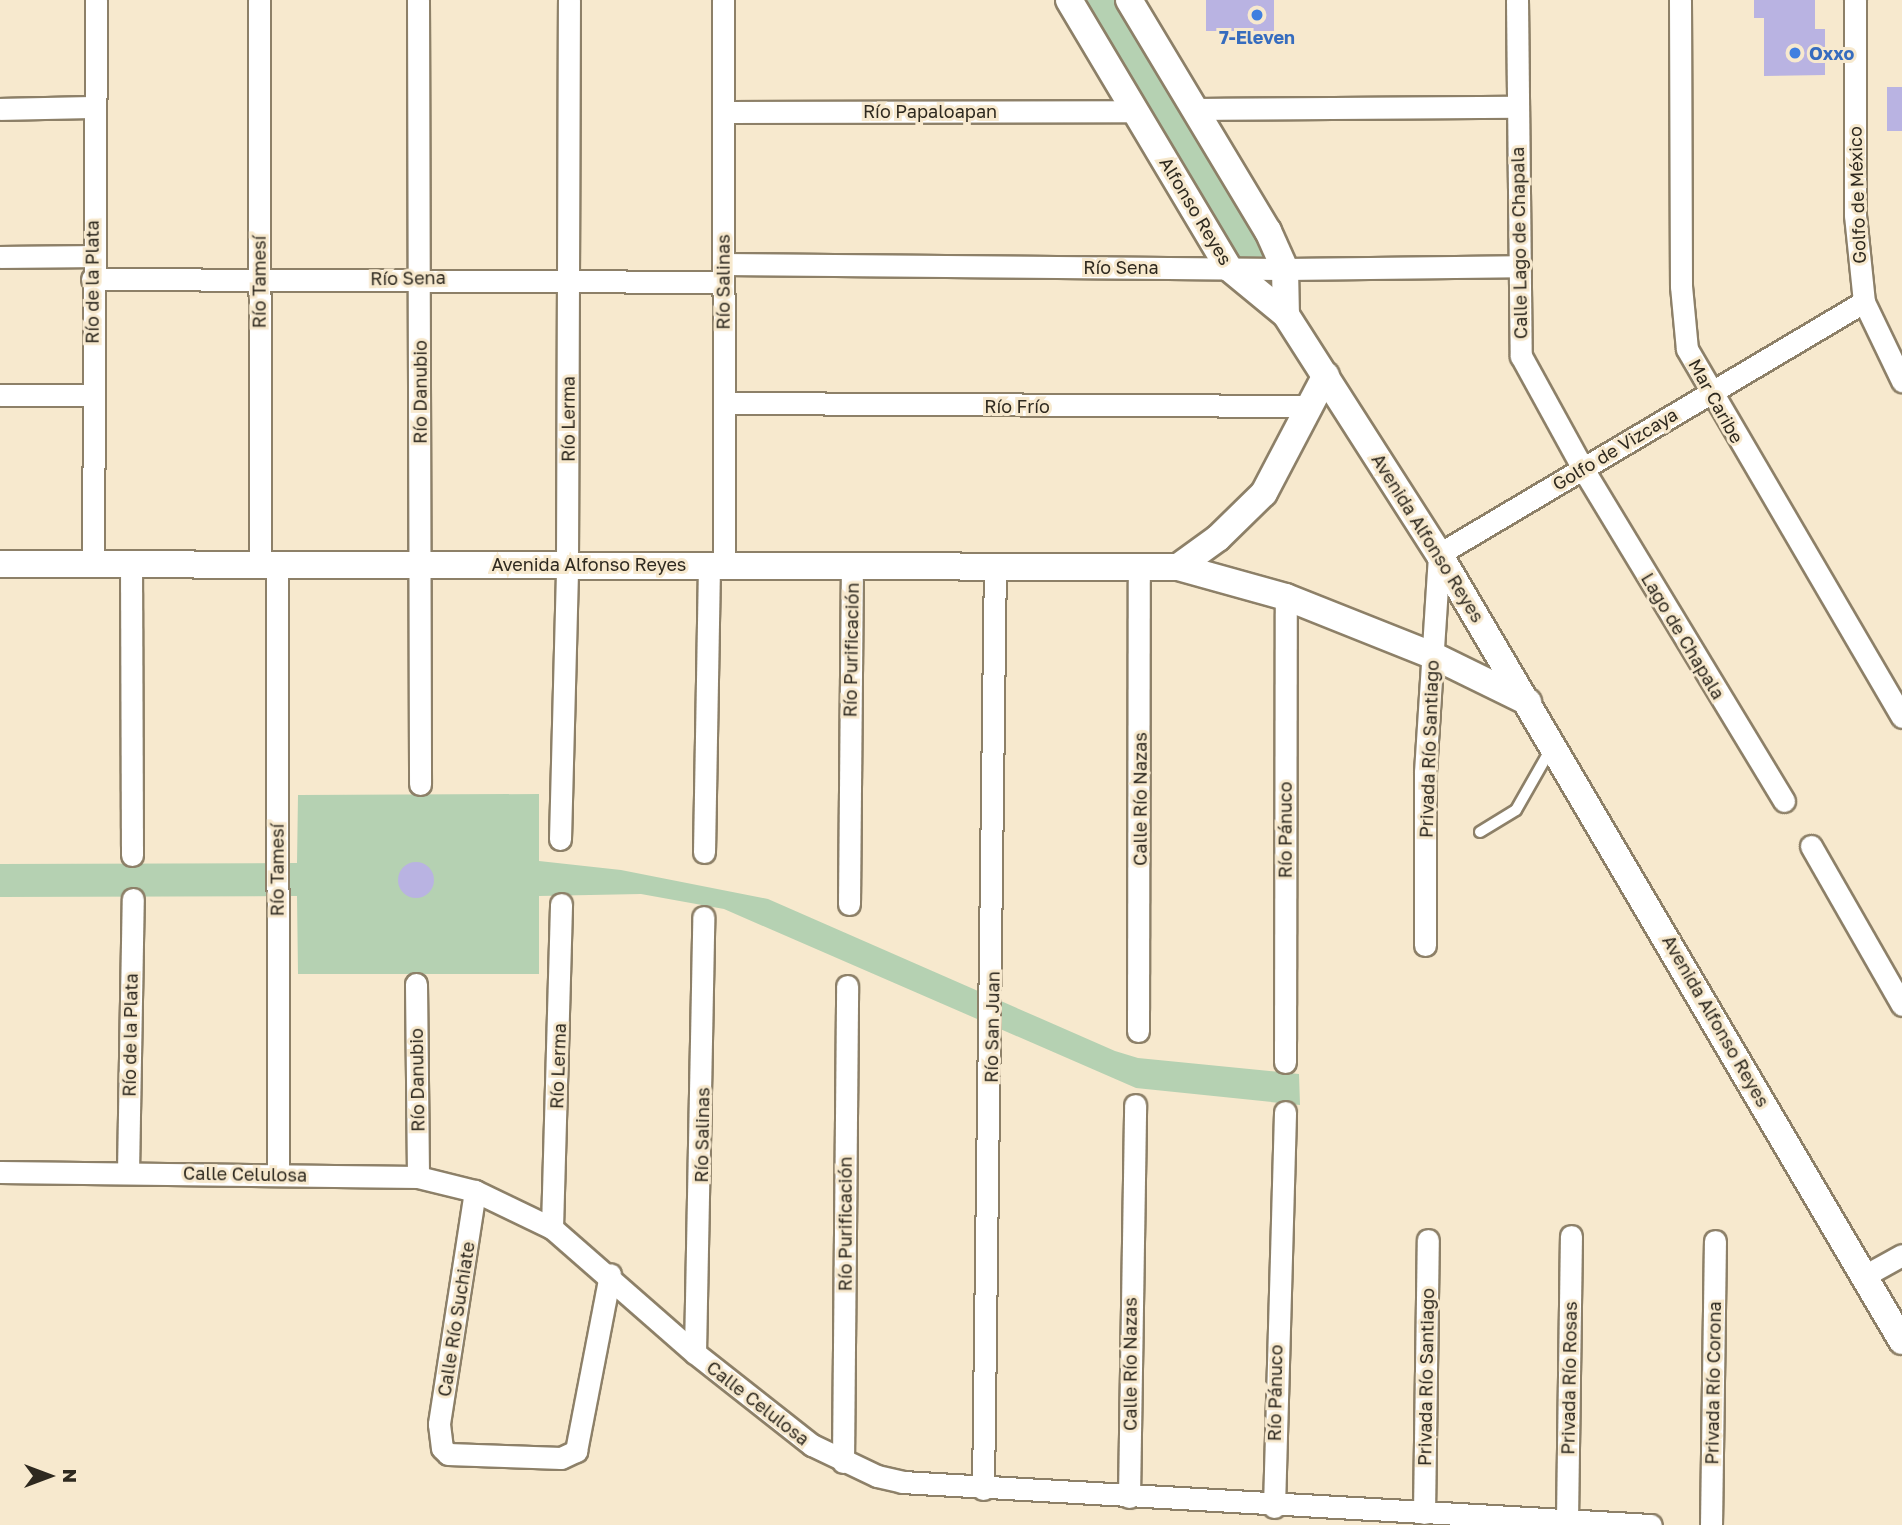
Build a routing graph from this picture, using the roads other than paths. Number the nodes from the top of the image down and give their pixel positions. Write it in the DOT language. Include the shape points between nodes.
graph roads {
  1 [pos="96,0"];
  2 [pos="259,0"];
  3 [pos="418,0"];
  4 [pos="569,0"];
  5 [pos="723,0"];
  6 [pos="1069,0"];
  7 [pos="1129,0"];
  8 [pos="1517,0"];
  9 [pos="1680,0"];
  10 [pos="1855,0"];
  11 [pos="93,107"];
  12 [pos="1517,107"];
  13 [pos="0,109"];
  14 [pos="1198,109"];
  15 [pos="1136,111"];
  16 [pos="723,112"];
  17 [pos="92,256"];
  18 [pos="0,257"];
  19 [pos="1518,266"];
  20 [pos="1229,268"];
  21 [pos="1285,270"];
  22 [pos="723,273"];
  23 [pos="421,278"];
  24 [pos="569,278"];
  25 [pos="92,279"];
  26 [pos="259,280"];
  27 [pos="1864,302"];
  28 [pos="1286,315"];
  29 [pos="1326,375"];
  30 [pos="1902,381"];
  31 [pos="1709,392"];
  32 [pos="0,395"];
  33 [pos="92,395"];
  34 [pos="724,403"];
  35 [pos="1311,406"];
  36 [pos="1583,469"];
  37 [pos="1439,554"];
  38 [pos="567,563"];
  39 [pos="0,564"];
  40 [pos="93,564"];
  41 [pos="131,564"];
  42 [pos="420,564"];
  43 [pos="716,564"];
  44 [pos="852,564"];
  45 [pos="995,564"];
  46 [pos="268,565"];
  47 [pos="1139,566"];
  48 [pos="1178,567"];
  49 [pos="1286,597"];
  50 [pos="1432,655"];
  51 [pos="1528,702"];
  52 [pos="1902,718"];
  53 [pos="1553,744"];
  54 [pos="420,784"];
  55 [pos="1784,801"];
  56 [pos="1480,832"];
  57 [pos="560,839"];
  58 [pos="1811,846"];
  59 [pos="704,852"];
  60 [pos="132,855"];
  61 [pos="133,899"];
  62 [pos="561,904"];
  63 [pos="849,904"];
  64 [pos="703,918"];
  65 [pos="1425,945"];
  66 [pos="416,984"];
  67 [pos="847,986"];
  68 [pos="1902,1005"];
  69 [pos="1138,1031"];
  70 [pos="1286,1062"];
  71 [pos="1135,1105"];
  72 [pos="1286,1112"];
  73 [pos="0,1172"];
  74 [pos="128,1172"];
  75 [pos="278,1175"];
  76 [pos="418,1177"];
  77 [pos="475,1191"];
  78 [pos="552,1227"];
  79 [pos="1571,1236"];
  80 [pos="1428,1240"];
  81 [pos="1715,1241"];
  82 [pos="1902,1255"];
  83 [pos="610,1274"];
  84 [pos="1864,1276"];
  85 [pos="1902,1341"];
  86 [pos="695,1353"];
  87 [pos="843,1462"];
  88 [pos="983,1489"];
  89 [pos="1129,1497"];
  90 [pos="1274,1507"];
  91 [pos="1424,1513"];
  92 [pos="1567,1520"];
  93 [pos="1651,1525"];
  94 [pos="1711,1525"];
  1 -- 11 [label="street, Río de la Plata"];
  2 -- 26 [label="street, Río Tamesí"];
  3 -- 23 [label="street, Río Danubio"];
  4 -- 24 [label="street, Río Lerma"];
  5 -- 16 [label="street, Río Salinas"];
  6 -- 15 [label="street, Alfonso Reyes"];
  7 -- 14 [label="street"];
  8 -- 12 [label="street, Calle Lago de Chapala"];
  9 -- 31 [label="street, Mar Caribe" via="1682,317 1687,349"];
  10 -- 27 [label="street, Golfo de México" via="1855,215"];
  11 -- 13 [label="street"];
  11 -- 17 [label="street, Río de la Plata"];
  12 -- 14 [label="street"];
  12 -- 19 [label="street, Calle Lago de Chapala"];
  14 -- 21 [label="street" via="1268,231"];
  15 -- 16 [label="street, Río Papaloapan"];
  15 -- 20 [label="street, Alfonso Reyes"];
  16 -- 22 [label="street, Río Salinas"];
  17 -- 18 [label="street"];
  17 -- 25 [label="street, Río de la Plata"];
  19 -- 21 [label="street, Río Sena"];
  19 -- 36 [label="street, Calle Lago de Chapala" via="1521,356"];
  20 -- 21 [label="street, Río Sena"];
  20 -- 22 [label="street, Río Sena"];
  20 -- 28 [label="street, Alfonso Reyes"];
  21 -- 28 [label="street"];
  22 -- 24 [label="street, Río Sena"];
  22 -- 34 [label="street, Río Salinas"];
  23 -- 24 [label="street, Río Sena"];
  23 -- 26 [label="street, Río Sena"];
  23 -- 42 [label="street, Río Danubio"];
  24 -- 38 [label="street, Río Lerma"];
  25 -- 26 [label="street, Río Sena"];
  25 -- 33 [label="street, Río de la Plata"];
  26 -- 46 [label="street, Río Tamesí"];
  27 -- 30 [label="street, Golfo de México"];
  27 -- 31 [label="street, Golfo de Vizcaya"];
  28 -- 29 [label="street, Avenida Alfonso Reyes"];
  29 -- 35 [label="street"];
  29 -- 37 [label="street, Avenida Alfonso Reyes"];
  31 -- 36 [label="street, Golfo de Vizcaya"];
  31 -- 52 [label="street, Mar Caribe"];
  32 -- 33 [label="street"];
  33 -- 40 [label="street, Río de la Plata"];
  34 -- 35 [label="street, Río Frío"];
  34 -- 43 [label="street, Río Salinas"];
  35 -- 48 [label="street" via="1264,493 1218,538"];
  36 -- 37 [label="street, Golfo de Vizcaya"];
  36 -- 55 [label="street, Lago de Chapala"];
  37 -- 50 [label="street, Privada Río Santiago"];
  37 -- 51 [label="street, Avenida Alfonso Reyes"];
  38 -- 42 [label="street, Avenida Alfonso Reyes"];
  38 -- 43 [label="street, Avenida Alfonso Reyes"];
  38 -- 57 [label="street, Río Lerma"];
  39 -- 40 [label="street, Avenida Alfonso Reyes"];
  40 -- 41 [label="street, Avenida Alfonso Reyes"];
  41 -- 46 [label="street, Avenida Alfonso Reyes"];
  41 -- 60 [label="street"];
  42 -- 46 [label="street, Avenida Alfonso Reyes"];
  42 -- 54 [label="street, Río Danubio"];
  43 -- 44 [label="street, Avenida Alfonso Reyes"];
  43 -- 59 [label="street, Río Salinas"];
  44 -- 45 [label="street, Avenida Alfonso Reyes"];
  44 -- 63 [label="street, Río Purificación"];
  45 -- 47 [label="street, Avenida Alfonso Reyes"];
  45 -- 88 [label="street, Río San Juan"];
  46 -- 75 [label="street, Río Tamesí"];
  47 -- 48 [label="street, Avenida Alfonso Reyes"];
  47 -- 69 [label="street, Calle Río Nazas"];
  48 -- 49 [label="street, Avenida Alfonso Reyes"];
  49 -- 50 [label="street, Avenida Alfonso Reyes"];
  49 -- 70 [label="street, Río Pánuco"];
  50 -- 51 [label="street, Avenida Alfonso Reyes"];
  50 -- 65 [label="street, Privada Río Santiago"];
  51 -- 53 [label="street, Avenida Alfonso Reyes"];
  53 -- 56 [label="lane" via="1516,810"];
  53 -- 84 [label="street, Avenida Alfonso Reyes"];
  58 -- 68 [label="street"];
  61 -- 74 [label="street, Río de la Plata"];
  62 -- 78 [label="street, Río Lerma"];
  64 -- 86 [label="street, Río Salinas"];
  66 -- 76 [label="street, Río Danubio"];
  67 -- 87 [label="street, Río Purificación"];
  71 -- 89 [label="street, Calle Río Nazas"];
  72 -- 90 [label="street, Río Pánuco"];
  73 -- 74 [label="street, Calle Celulosa"];
  74 -- 75 [label="street, Calle Celulosa"];
  75 -- 76 [label="street, Calle Celulosa"];
  76 -- 77 [label="street, Calle Celulosa"];
  77 -- 78 [label="street, Calle Celulosa"];
  77 -- 83 [label="street, Calle Río Suchiate" via="439,1424 442,1448 457,1457 561,1458 576,1451"];
  78 -- 83 [label="street, Calle Celulosa"];
  79 -- 92 [label="street, Privada Río Rosas"];
  80 -- 91 [label="street, Privada Río Santiago"];
  81 -- 94 [label="street, Privada Río Corona"];
  82 -- 84 [label="street"];
  83 -- 86 [label="street, Calle Celulosa"];
  84 -- 85 [label="street, Avenida Alfonso Reyes"];
  86 -- 87 [label="street, Calle Celulosa" via="780,1423"];
  87 -- 88 [label="street, Calle Celulosa" via="902,1482"];
  88 -- 89 [label="street, Calle Celulosa"];
  89 -- 90 [label="street, Calle Celulosa"];
  90 -- 91 [label="street, Calle Celulosa"];
  91 -- 92 [label="street, Calle Celulosa"];
  92 -- 93 [label="street, Calle Celulosa"];
}
